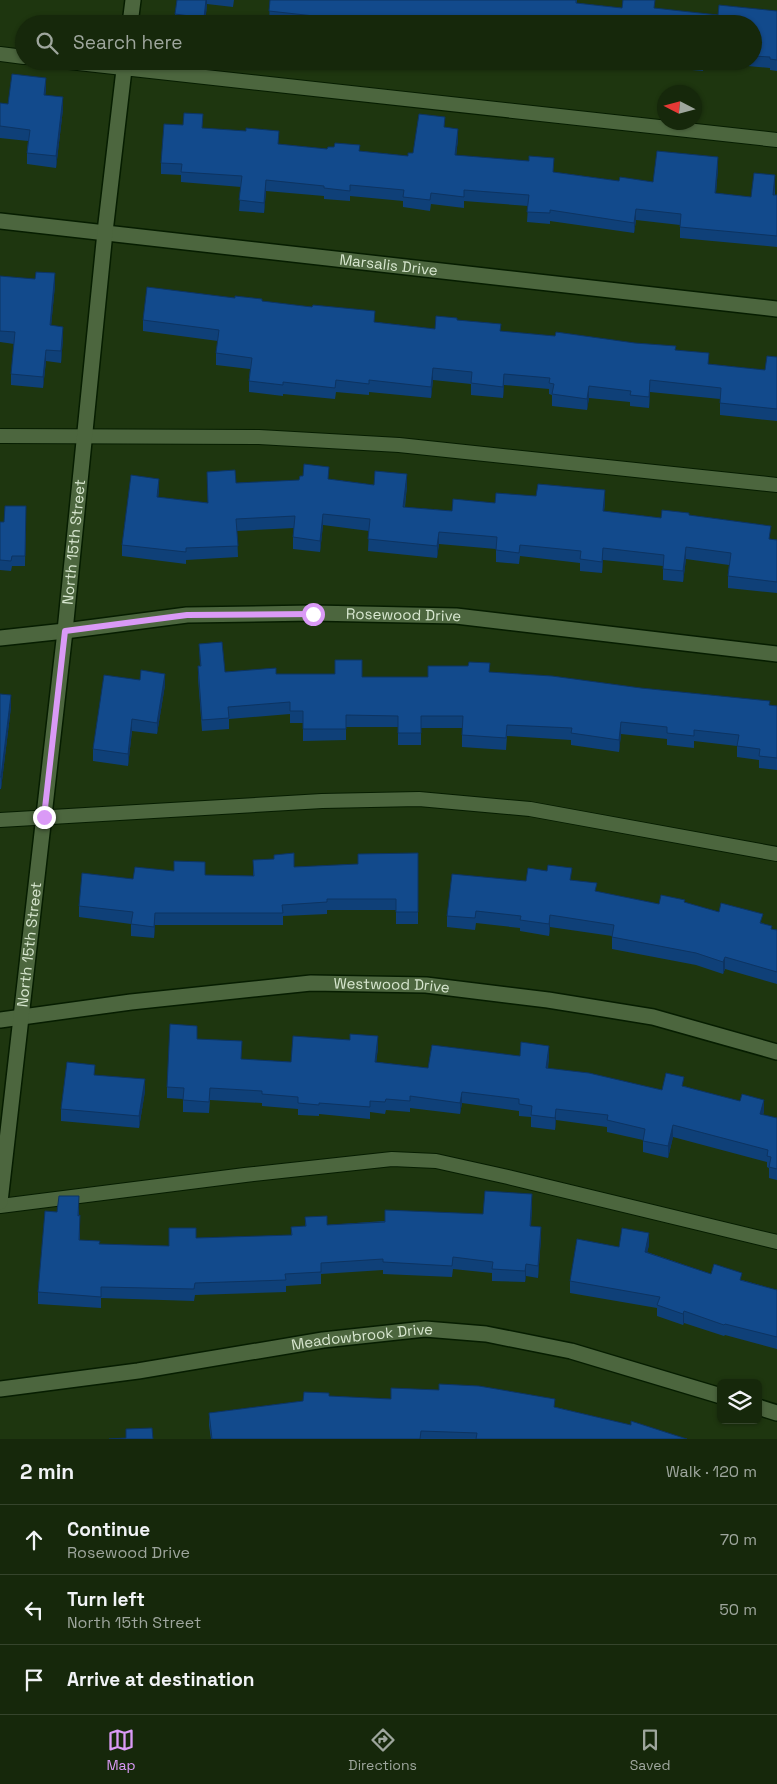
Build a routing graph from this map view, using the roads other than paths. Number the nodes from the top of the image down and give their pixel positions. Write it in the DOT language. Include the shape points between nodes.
graph roads {
  1 [pos="133,0"];
  2 [pos="131,15"];
  3 [pos="0,54"];
  4 [pos="15,56"];
  5 [pos="124,70"];
  6 [pos="168,70"];
  7 [pos="777,140"];
  8 [pos="0,221"];
  9 [pos="105,232"];
  10 [pos="777,309"];
  11 [pos="0,436"];
  12 [pos="84,437"];
  13 [pos="777,486"];
  14 [pos="65,631"];
  15 [pos="0,638"];
  16 [pos="777,654"];
  17 [pos="44,817"];
  18 [pos="0,820"];
  19 [pos="777,854"];
  20 [pos="21,1016"];
  21 [pos="0,1020"];
  22 [pos="777,1052"];
  23 [pos="0,1202"];
  24 [pos="0,1206"];
  25 [pos="777,1242"];
  26 [pos="0,1389"];
  27 [pos="717,1395"];
  28 [pos="762,1408"];
  29 [pos="777,1413"];
  1 -- 2 [label="street"];
  3 -- 4 [label="lane"];
  5 -- 9 [label="street, North 15th Street"];
  6 -- 7 [label="lane"];
  8 -- 9 [label="street, Marsalis Drive"];
  9 -- 10 [label="street, Marsalis Drive"];
  9 -- 12 [label="street, North 15th Street"];
  11 -- 12 [label="lane"];
  12 -- 13 [label="lane" via="259,437 399,445"];
  12 -- 14 [label="street, North 15th Street"];
  14 -- 15 [label="street, Rosewood Drive"];
  14 -- 16 [label="street, Rosewood Drive" via="187,615 456,616"];
  14 -- 17 [label="street, North 15th Street"];
  17 -- 18 [label="lane"];
  17 -- 19 [label="lane" via="419,799 530,809"];
  17 -- 20 [label="street, North 15th Street"];
  20 -- 21 [label="street, Westwood Drive"];
  20 -- 22 [label="street, Westwood Drive" via="311,983 426,985 653,1016"];
  20 -- 23 [label="street, North 15th Street"];
  24 -- 25 [label="lane" via="392,1159 436,1161"];
  26 -- 27 [label="street, Meadowbrook Drive" via="138,1371 323,1340 425,1329 486,1334 571,1351"];
  28 -- 29 [label="street"];
}
